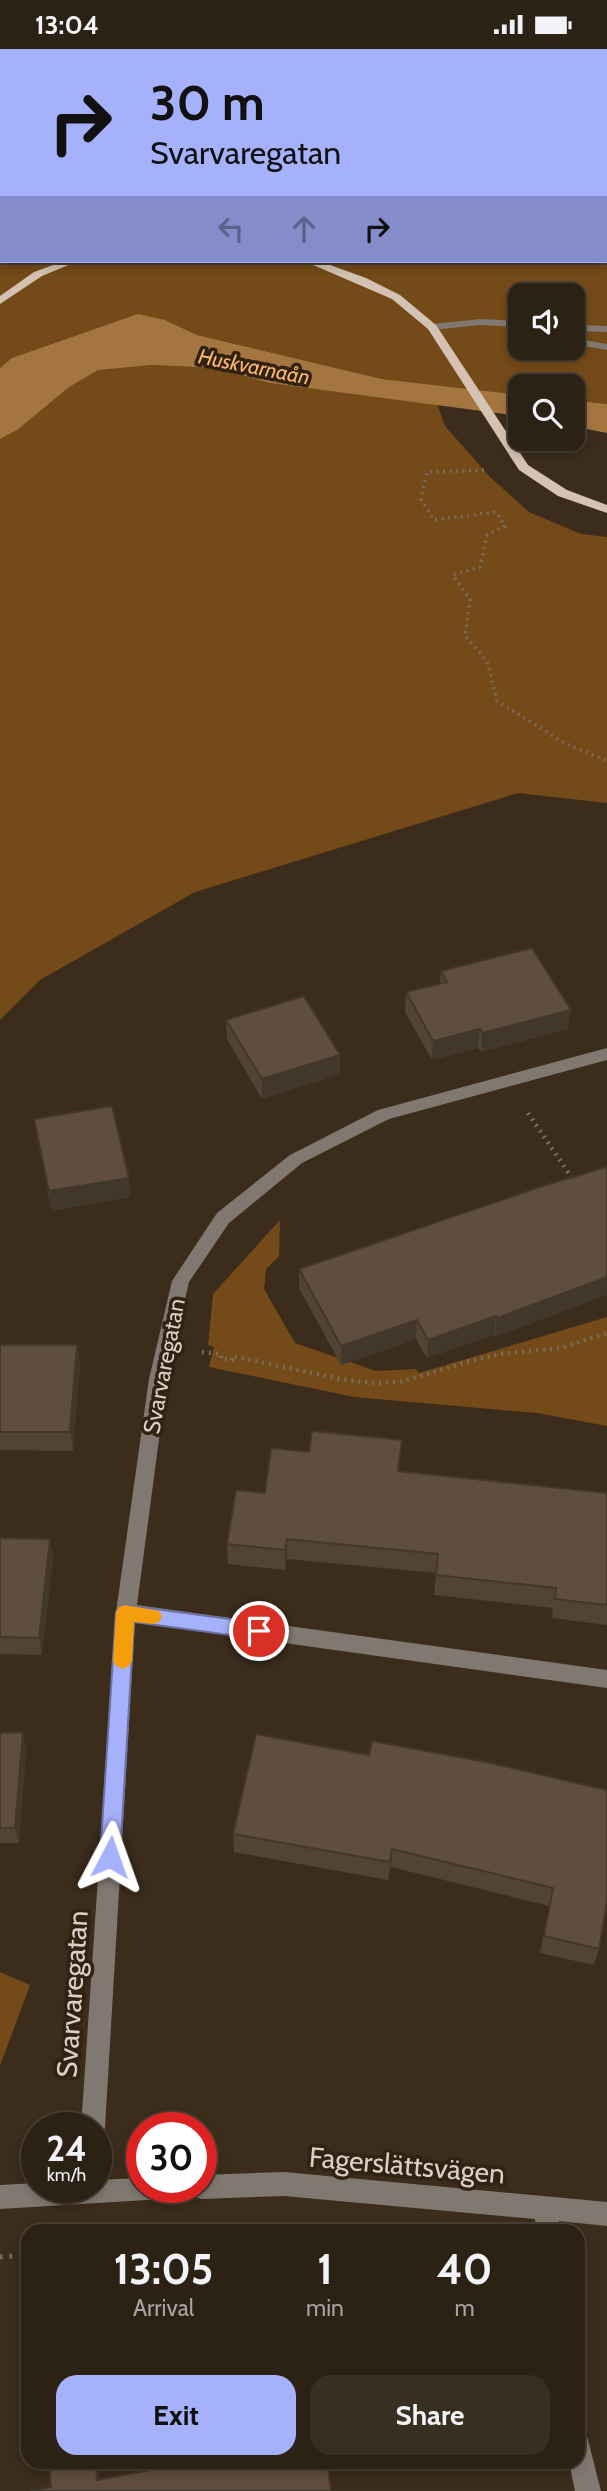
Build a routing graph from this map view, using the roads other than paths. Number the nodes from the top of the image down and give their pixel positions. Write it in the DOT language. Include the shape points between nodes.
graph roads {
  1 [pos="68,263"];
  2 [pos="315,263"];
  3 [pos="0,301"];
  4 [pos="508,323"];
  5 [pos="432,327"];
  6 [pos="585,328"];
  7 [pos="607,329"];
  8 [pos="585,343"];
  9 [pos="607,347"];
  10 [pos="607,509"];
  11 [pos="607,1054"];
  12 [pos="125,1612"];
  13 [pos="607,1679"];
  14 [pos="94,2112"];
  15 [pos="217,2186"];
  16 [pos="21,2195"];
  17 [pos="0,2197"];
  18 [pos="607,2214"];
  19 [pos="547,2219"];
  20 [pos="583,2469"];
  21 [pos="588,2491"];
  1 -- 3 [label="main road" via="38,274"];
  2 -- 5 [label="main road" via="396,297"];
  4 -- 5 [label="street"];
  5 -- 10 [label="main road" via="523,467 545,484 585,504"];
  6 -- 7 [label="street"];
  8 -- 9 [label="street"];
  11 -- 12 [label="street, Svarvaregatan" via="384,1114 296,1159 223,1218 181,1281 158,1379"];
  12 -- 13 [label="street"];
  12 -- 14 [label="street, Svarvaregatan"];
  15 -- 19 [label="street, Fagerslättsvägen" via="284,2184"];
  16 -- 17 [label="street"];
  18 -- 19 [label="street, Fagerslättsvägen"];
  20 -- 21 [label="street"];
}
